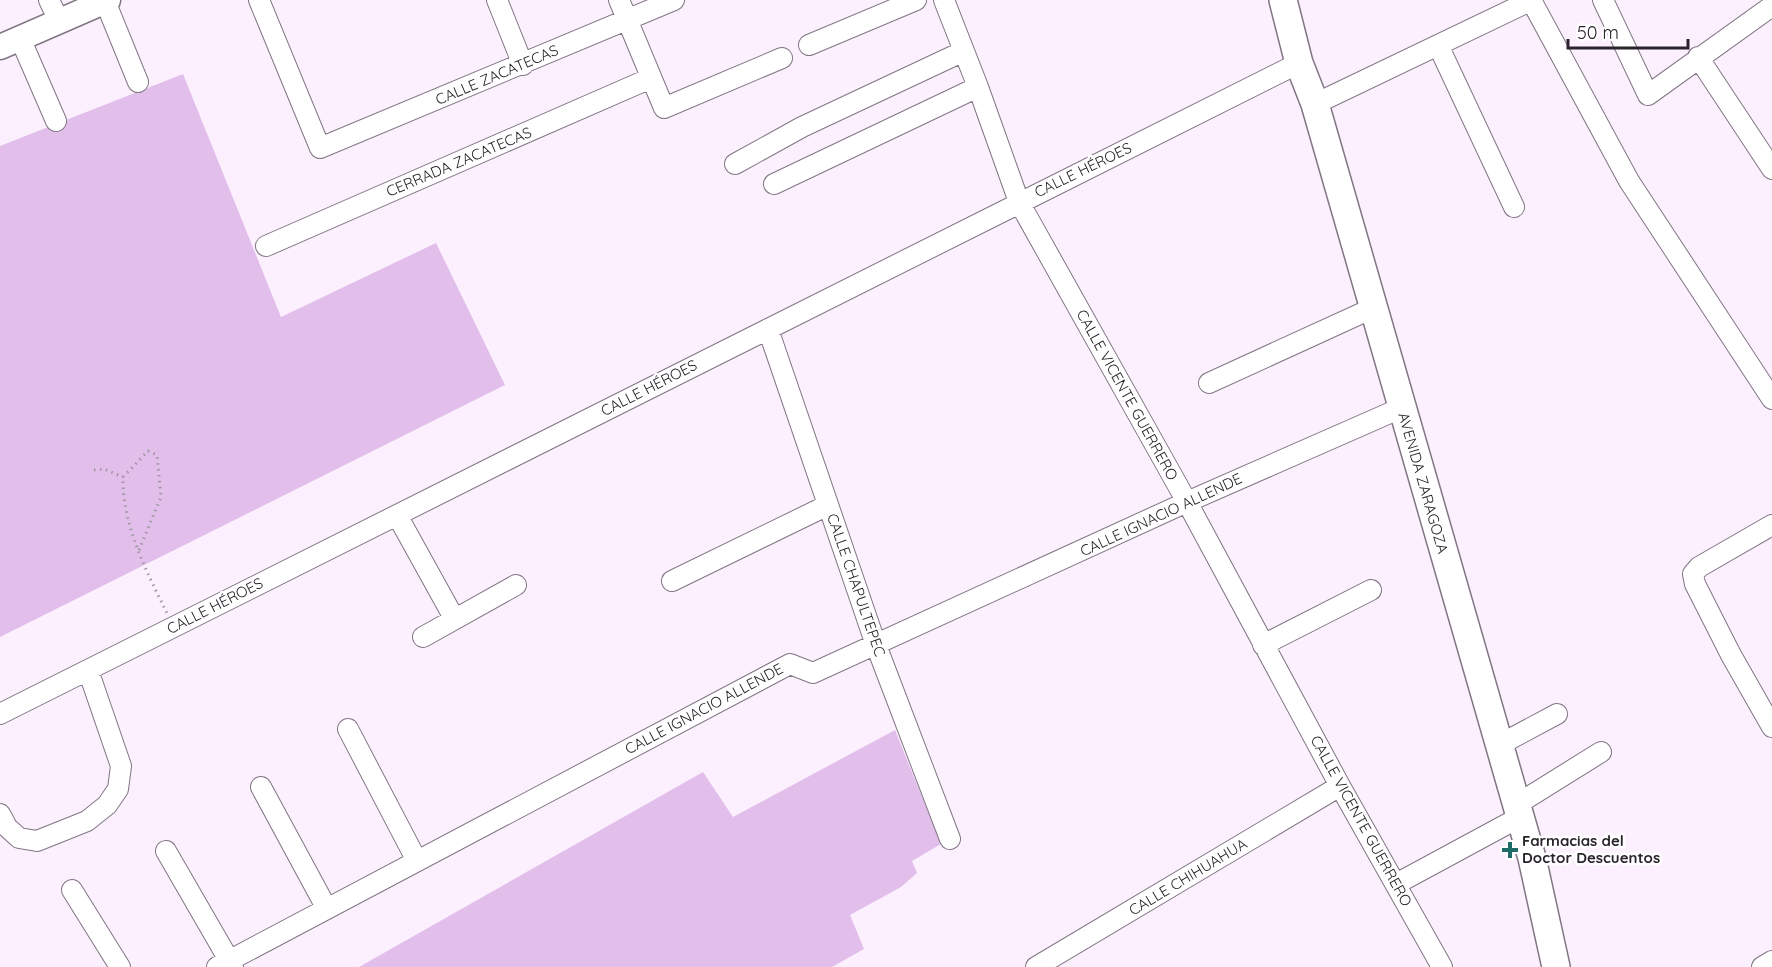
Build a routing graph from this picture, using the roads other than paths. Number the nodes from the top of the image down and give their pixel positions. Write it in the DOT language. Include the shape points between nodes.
graph roads {
  1 [pos="259,0"];
  2 [pos="497,0"];
  3 [pos="619,0"];
  4 [pos="674,0"];
  5 [pos="916,0"];
  6 [pos="944,0"];
  7 [pos="1283,0"];
  8 [pos="1531,0"];
  9 [pos="107,1"];
  10 [pos="1611,3"];
  11 [pos="1772,6"];
  12 [pos="1493,8"];
  13 [pos="54,11"];
  14 [pos="626,20"];
  15 [pos="10,42"];
  16 [pos="809,45"];
  17 [pos="1438,45"];
  18 [pos="964,51"];
  19 [pos="1698,57"];
  20 [pos="782,58"];
  21 [pos="1299,63"];
  22 [pos="523,65"];
  23 [pos="651,78"];
  24 [pos="138,82"];
  25 [pos="978,87"];
  26 [pos="1315,104"];
  27 [pos="56,122"];
  28 [pos="735,164"];
  29 [pos="1772,169"];
  30 [pos="774,184"];
  31 [pos="1019,202"];
  32 [pos="1514,207"];
  33 [pos="266,246"];
  34 [pos="1373,308"];
  35 [pos="768,329"];
  36 [pos="1209,383"];
  37 [pos="1772,399"];
  38 [pos="1401,408"];
  39 [pos="1187,502"];
  40 [pos="828,505"];
  41 [pos="397,515"];
  42 [pos="1772,525"];
  43 [pos="672,581"];
  44 [pos="516,585"];
  45 [pos="1371,590"];
  46 [pos="454,618"];
  47 [pos="423,637"];
  48 [pos="876,645"];
  49 [pos="1263,645"];
  50 [pos="88,670"];
  51 [pos="0,714"];
  52 [pos="1557,714"];
  53 [pos="1772,727"];
  54 [pos="348,729"];
  55 [pos="1499,745"];
  56 [pos="1601,752"];
  57 [pos="1340,786"];
  58 [pos="261,787"];
  59 [pos="1518,811"];
  60 [pos="0,813"];
  61 [pos="951,839"];
  62 [pos="166,851"];
  63 [pos="417,861"];
  64 [pos="1395,884"];
  65 [pos="72,890"];
  66 [pos="327,909"];
  67 [pos="1772,962"];
  68 [pos="227,965"];
  69 [pos="120,967"];
  70 [pos="1036,967"];
  71 [pos="1442,967"];
  72 [pos="1556,967"];
  73 [pos="1762,967"];
  1 -- 22 [label="street, CALLE ZACATECAS" via="320,148"];
  2 -- 22 [label="street"];
  3 -- 14 [label="street"];
  4 -- 14 [label="street, CALLE ZACATECAS"];
  5 -- 16 [label="street"];
  6 -- 18 [label="street, CALLE VICENTE GUERRERO"];
  7 -- 21 [label="main road, AVENIDA ZARAGOZA"];
  8 -- 12 [label="street"];
  8 -- 37 [label="street" via="1629,181"];
  9 -- 13 [label="street"];
  9 -- 24 [label="street"];
  10 -- 19 [label="street" via="1648,95"];
  11 -- 19 [label="street"];
  12 -- 17 [label="street"];
  13 -- 15 [label="street"];
  14 -- 22 [label="street, CALLE ZACATECAS"];
  14 -- 23 [label="street"];
  15 -- 27 [label="street"];
  17 -- 26 [label="street"];
  17 -- 32 [label="street"];
  18 -- 25 [label="street, CALLE VICENTE GUERRERO"];
  18 -- 28 [label="street" via="802,127"];
  19 -- 29 [label="street"];
  20 -- 23 [label="street" via="664,108"];
  21 -- 26 [label="main road, AVENIDA ZARAGOZA"];
  21 -- 31 [label="street, CALLE HÉROES"];
  23 -- 33 [label="street, CERRADA ZACATECAS"];
  25 -- 30 [label="street"];
  25 -- 31 [label="street, CALLE VICENTE GUERRERO"];
  26 -- 34 [label="main road, AVENIDA ZARAGOZA"];
  31 -- 35 [label="street, CALLE HÉROES"];
  31 -- 39 [label="street, CALLE VICENTE GUERRERO"];
  34 -- 36 [label="street"];
  34 -- 38 [label="main road, AVENIDA ZARAGOZA"];
  35 -- 40 [label="street, CALLE CHAPULTEPEC"];
  35 -- 41 [label="street, CALLE HÉROES"];
  38 -- 39 [label="street, CALLE IGNACIO ALLENDE"];
  38 -- 55 [label="main road, AVENIDA ZARAGOZA"];
  39 -- 48 [label="street, CALLE IGNACIO ALLENDE"];
  39 -- 49 [label="street, CALLE VICENTE GUERRERO"];
  40 -- 43 [label="street"];
  40 -- 48 [label="street, CALLE CHAPULTEPEC"];
  41 -- 46 [label="street"];
  41 -- 50 [label="street, CALLE HÉROES"];
  42 -- 53 [label="street" via="1693,574 1731,655"];
  44 -- 46 [label="street"];
  45 -- 49 [label="street"];
  46 -- 47 [label="street"];
  48 -- 61 [label="street, CALLE CHAPULTEPEC"];
  48 -- 63 [label="street, CALLE IGNACIO ALLENDE" via="813,674 790,664"];
  49 -- 57 [label="street, CALLE VICENTE GUERRERO"];
  50 -- 51 [label="street, CALLE HÉROES"];
  50 -- 60 [label="street" via="121,766 118,789 107,805 87,821 37,841 20,838"];
  52 -- 55 [label="street"];
  54 -- 63 [label="street"];
  55 -- 59 [label="main road, AVENIDA ZARAGOZA"];
  56 -- 59 [label="street"];
  57 -- 64 [label="street, CALLE VICENTE GUERRERO"];
  57 -- 70 [label="street, CALLE CHIHUAHUA"];
  58 -- 66 [label="street"];
  59 -- 64 [label="street"];
  59 -- 72 [label="main road, AVENIDA ZARAGOZA"];
  62 -- 68 [label="street"];
  63 -- 66 [label="street, CALLE IGNACIO ALLENDE"];
  64 -- 71 [label="street, CALLE VICENTE GUERRERO"];
  65 -- 69 [label="street"];
  66 -- 68 [label="street, CALLE IGNACIO ALLENDE"];
  67 -- 73 [label="street"];
}
